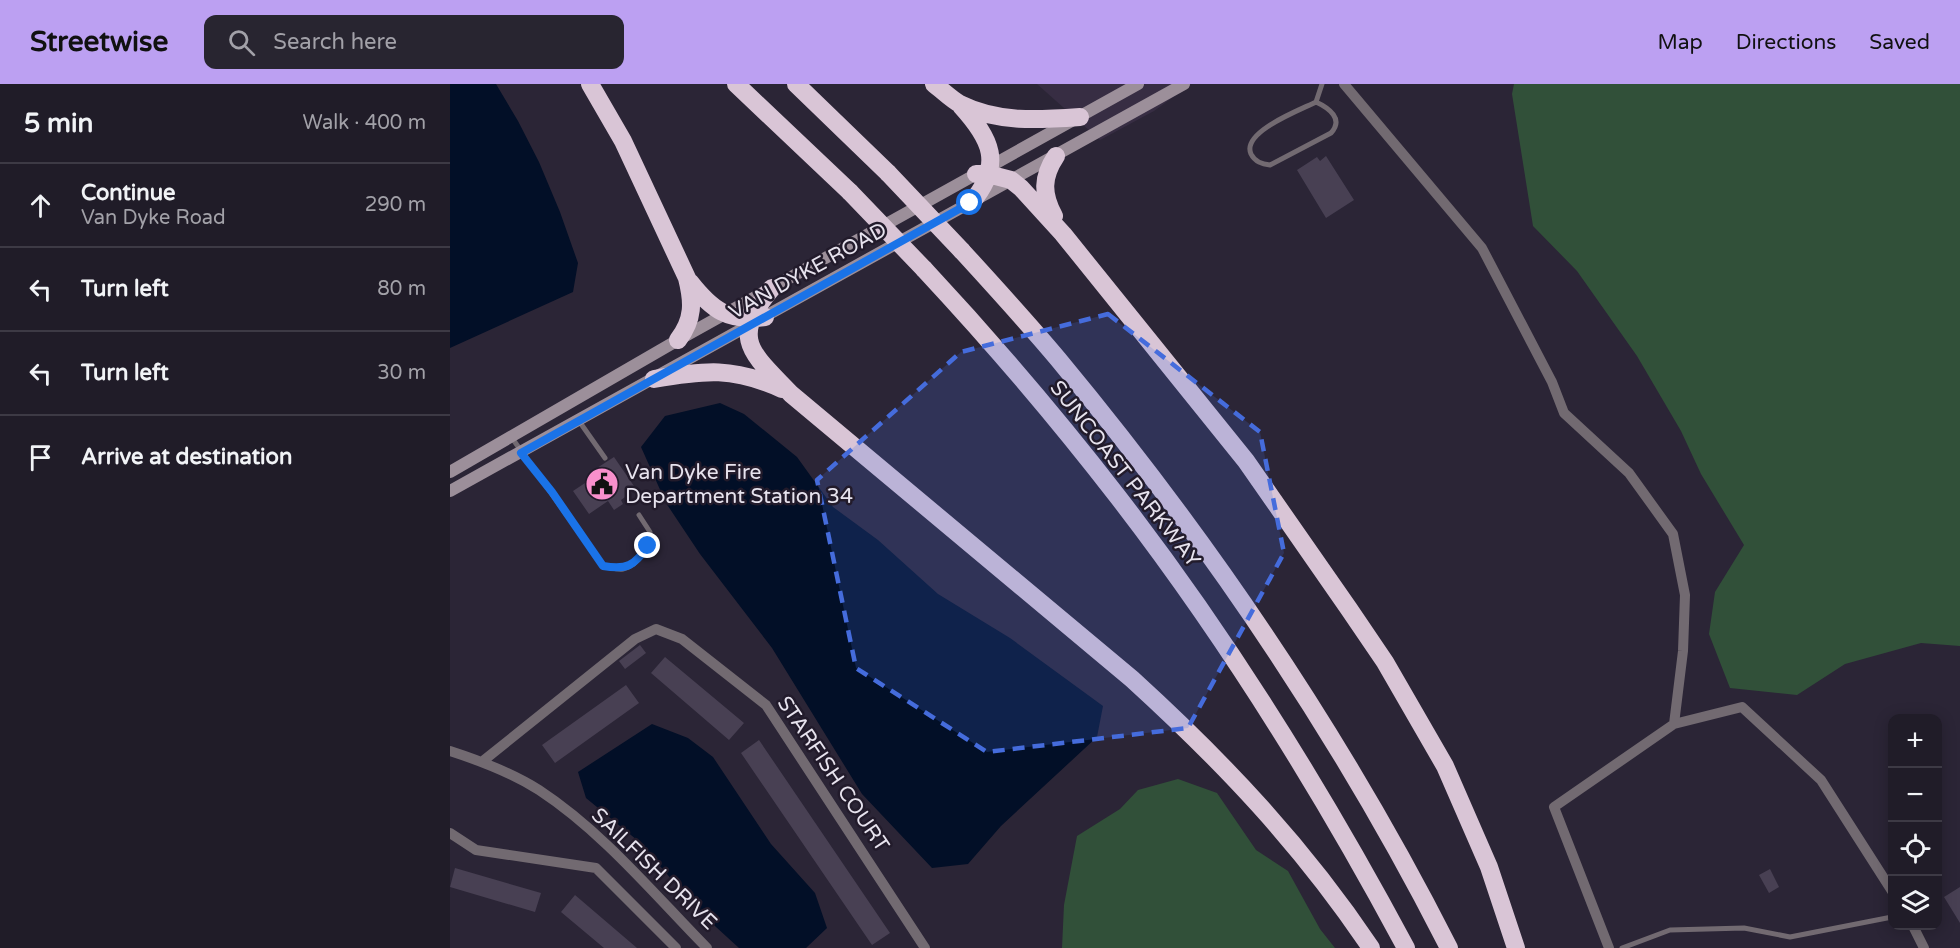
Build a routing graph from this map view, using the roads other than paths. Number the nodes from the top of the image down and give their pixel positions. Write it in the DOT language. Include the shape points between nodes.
graph roads {
  1 [pos="590,84"];
  2 [pos="736,84"];
  3 [pos="795,84"];
  4 [pos="934,84"];
  5 [pos="1138,84"];
  6 [pos="1184,84"];
  7 [pos="1322,84"];
  8 [pos="1344,84"];
  9 [pos="1316,102"];
  10 [pos="959,104"];
  11 [pos="1080,117"];
  12 [pos="1056,156"];
  13 [pos="985,172"];
  14 [pos="1011,180"];
  15 [pos="970,203"];
  16 [pos="1063,234"];
  17 [pos="687,278"];
  18 [pos="772,288"];
  19 [pos="726,314"];
  20 [pos="755,320"];
  21 [pos="678,340"];
  22 [pos="654,379"];
  23 [pos="792,394"];
  24 [pos="579,421"];
  25 [pos="511,436"];
  26 [pos="521,453"];
  27 [pos="605,458"];
  28 [pos="450,472"];
  29 [pos="450,491"];
  30 [pos="639,515"];
  31 [pos="1674,723"];
  32 [pos="450,751"];
  33 [pos="483,761"];
  34 [pos="450,833"];
  35 [pos="1888,883"];
  36 [pos="1888,918"];
  37 [pos="1915,930"];
  38 [pos="676,948"];
  39 [pos="707,948"];
  40 [pos="925,948"];
  41 [pos="1371,948"];
  42 [pos="1406,948"];
  43 [pos="1449,948"];
  44 [pos="1516,948"];
  45 [pos="1609,948"];
  46 [pos="1622,948"];
  47 [pos="1924,948"];
  1 -- 17 [label="highway" via="623,141"];
  2 -- 42 [label="highway, SUNCOAST PARKWAY, bridge" via="924,269 1050,411 1119,498 1181,583 1302,766"];
  3 -- 43 [label="highway, SUNCOAST PARKWAY, bridge" via="962,251 1072,376 1169,498 1230,582 1326,728"];
  4 -- 10 [label="highway"];
  5 -- 11 [label="main road, VAN DYKE ROAD"];
  6 -- 12 [label="main road, VAN DYKE ROAD"];
  7 -- 9 [label="lane"];
  8 -- 31 [label="street" via="1482,248 1552,382 1564,413 1629,473 1673,534 1685,595"];
  9 -- 9 [label="lane" via="1259,132 1251,140 1249,151 1253,158 1270,165 1330,133 1336,120 1330,109"];
  10 -- 11 [label="highway" via="1006,118"];
  10 -- 13 [label="highway" via="984,135 991,155"];
  11 -- 13 [label="main road, VAN DYKE ROAD"];
  12 -- 14 [label="main road, VAN DYKE ROAD"];
  12 -- 16 [label="highway" via="1046,174 1044,190"];
  13 -- 14 [label="highway"];
  13 -- 15 [label="highway"];
  13 -- 18 [label="main road, VAN DYKE ROAD"];
  14 -- 15 [label="main road, VAN DYKE ROAD"];
  14 -- 16 [label="highway"];
  15 -- 20 [label="main road, VAN DYKE ROAD"];
  16 -- 44 [label="highway" via="1246,461 1385,663 1445,766 1466,811"];
  17 -- 19 [label="highway" via="707,303"];
  17 -- 21 [label="highway" via="692,314"];
  18 -- 19 [label="main road, VAN DYKE ROAD"];
  18 -- 20 [label="highway" via="758,304"];
  19 -- 20 [label="highway"];
  19 -- 21 [label="main road, VAN DYKE ROAD"];
  20 -- 22 [label="main road, VAN DYKE ROAD"];
  20 -- 23 [label="highway" via="751,345 755,355"];
  21 -- 25 [label="main road, VAN DYKE ROAD"];
  22 -- 23 [label="highway" via="703,371 738,373"];
  22 -- 24 [label="main road, VAN DYKE ROAD"];
  23 -- 41 [label="highway" via="1191,733 1287,836"];
  24 -- 26 [label="main road, VAN DYKE ROAD"];
  24 -- 27 [label="lane"];
  25 -- 26 [label="lane"];
  25 -- 28 [label="main road, VAN DYKE ROAD"];
  26 -- 29 [label="main road, VAN DYKE ROAD"];
  26 -- 30 [label="lane" via="603,566 622,569 639,560 648,546 650,532"];
  31 -- 35 [label="street" via="1742,707 1821,780"];
  31 -- 45 [label="street" via="1554,807"];
  32 -- 33 [label="street, SAILFISH DRIVE"];
  33 -- 39 [label="street, SAILFISH DRIVE" via="538,790 599,838"];
  33 -- 40 [label="street, STARFISH COURT" via="634,639 656,629 682,639 766,705"];
  34 -- 38 [label="street" via="476,850 596,868"];
  36 -- 46 [label="lane" via="1790,937 1744,928 1670,930"];
  37 -- 47 [label="street"];
}
